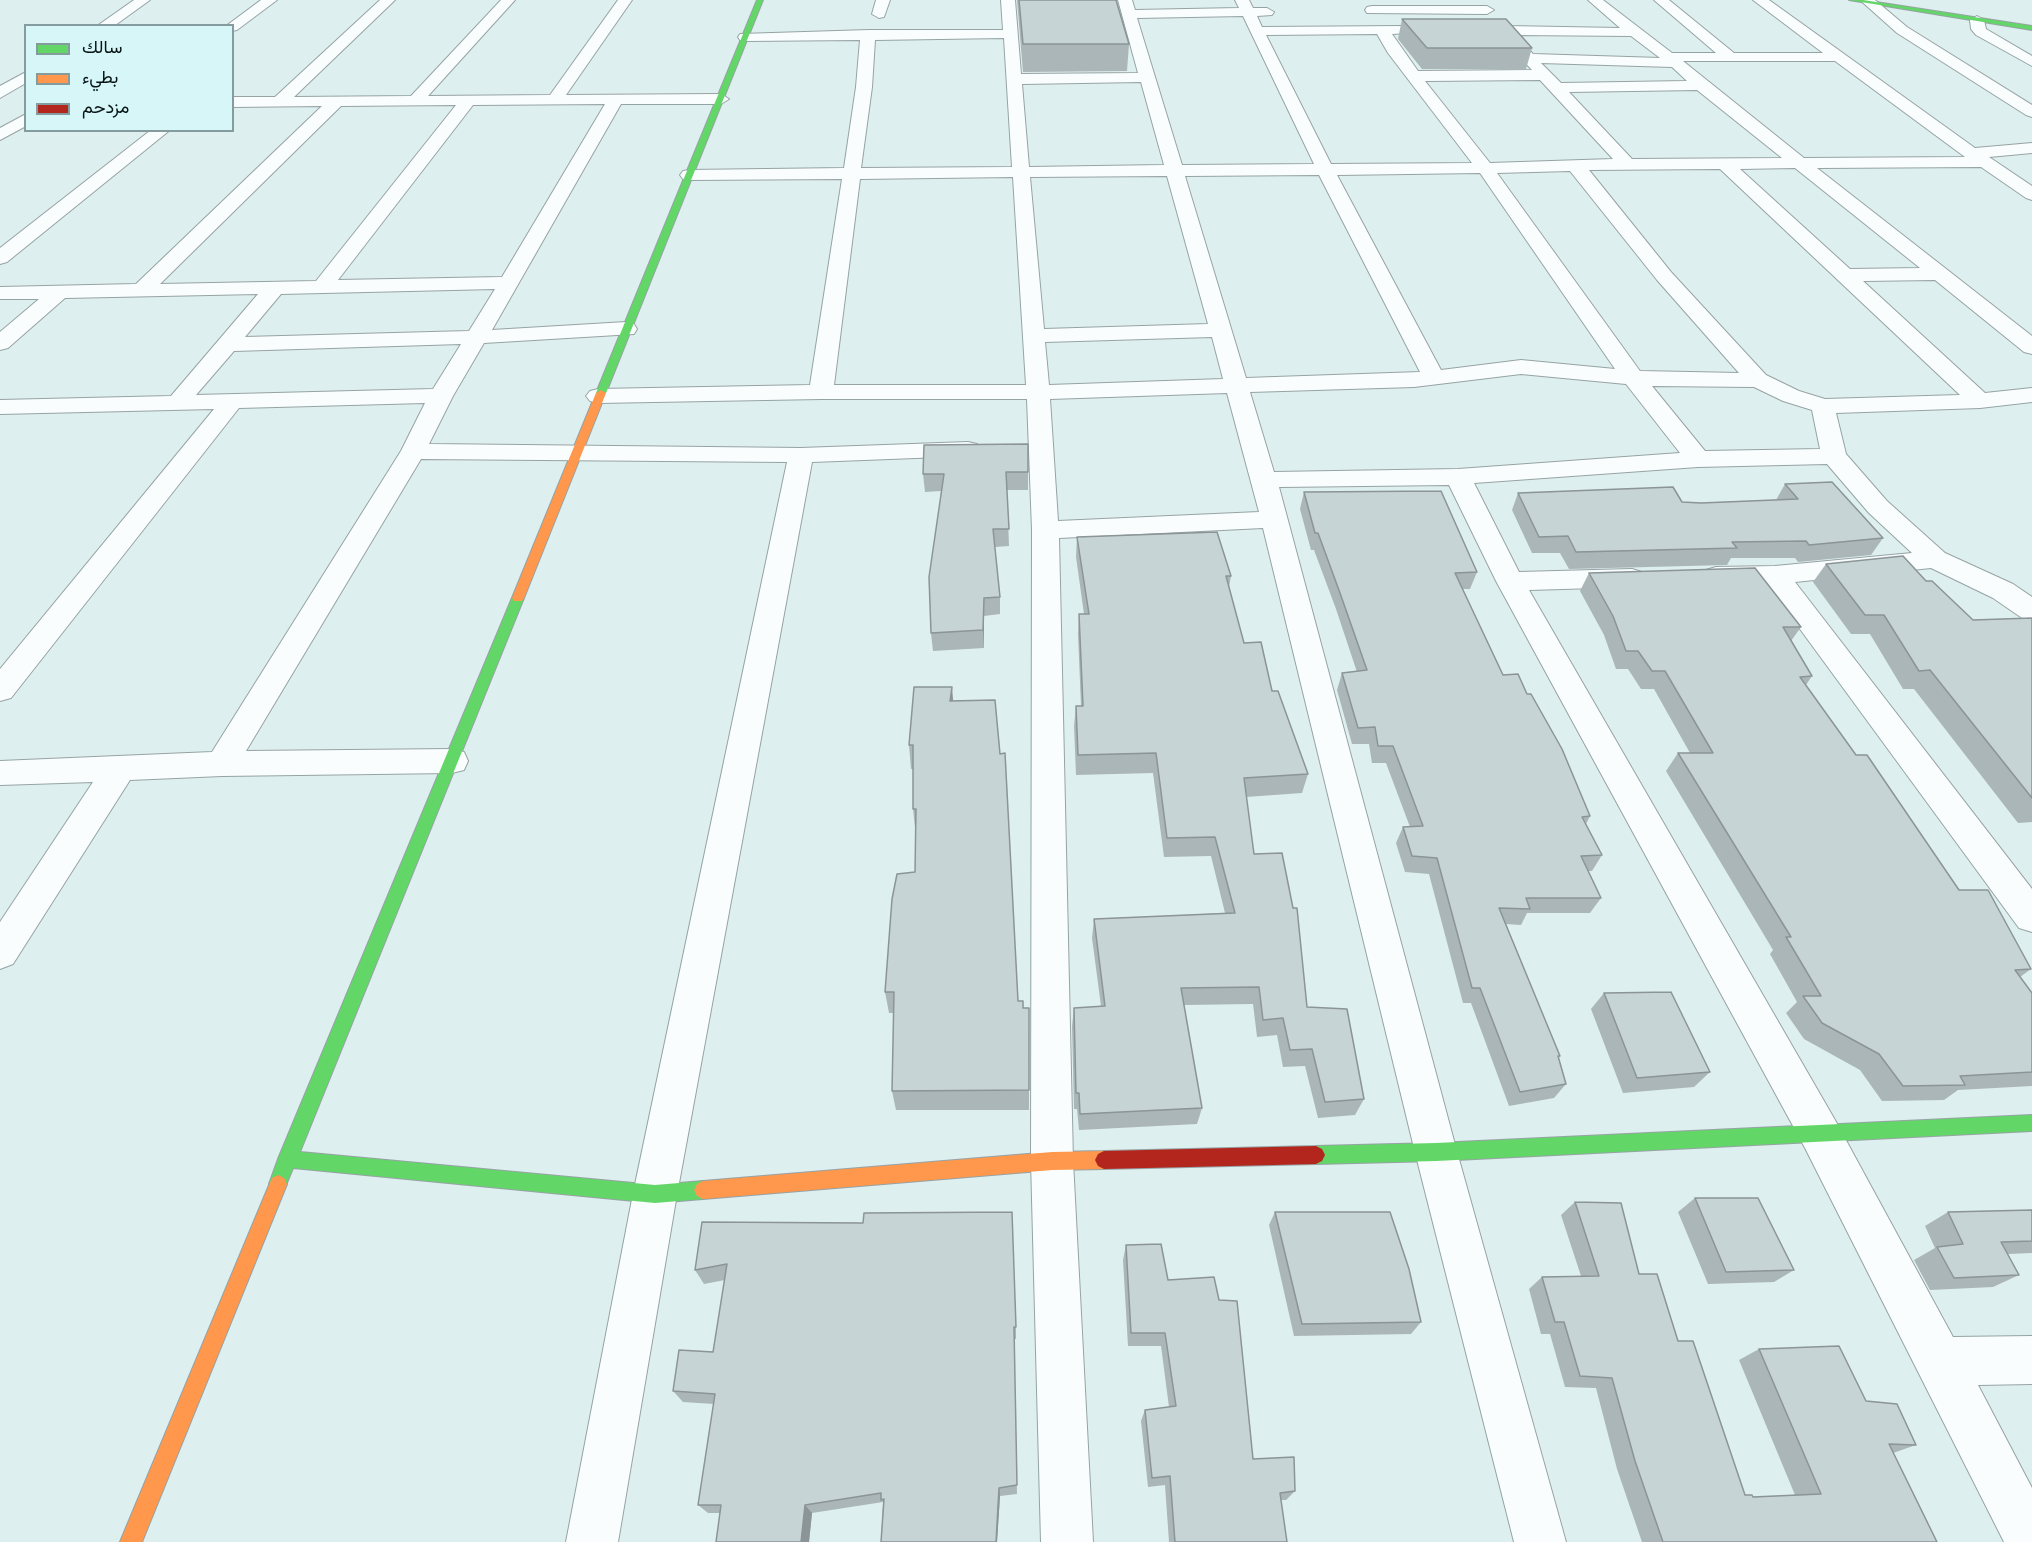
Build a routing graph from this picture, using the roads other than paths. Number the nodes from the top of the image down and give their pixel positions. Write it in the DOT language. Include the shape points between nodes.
graph roads {
  1 [pos="143,0"];
  2 [pos="270,0"];
  3 [pos="388,0"];
  4 [pos="508,0"];
  5 [pos="625,0"];
  6 [pos="760,0"];
  7 [pos="1595,0"];
  8 [pos="1661,0"];
  9 [pos="1760,0"];
  10 [pos="1852,0"];
  11 [pos="1868,1"];
  12 [pos="1483,5"];
  13 [pos="1245,6"];
  14 [pos="1128,7"];
  15 [pos="1358,10"];
  16 [pos="1009,11"];
  17 [pos="1281,12"];
  18 [pos="1977,20"];
  19 [pos="107,24"];
  20 [pos="234,26"];
  21 [pos="2032,28"];
  22 [pos="1382,30"];
  23 [pos="1422,30"];
  24 [pos="1456,30"];
  25 [pos="1502,30"];
  26 [pos="1257,31"];
  27 [pos="1634,32"];
  28 [pos="869,34"];
  29 [pos="746,37"];
  30 [pos="1730,57"];
  31 [pos="1837,57"];
  32 [pos="1528,58"];
  33 [pos="1673,60"];
  34 [pos="2032,62"];
  35 [pos="1544,75"];
  36 [pos="1413,76"];
  37 [pos="24,77"];
  38 [pos="1014,78"];
  39 [pos="1147,78"];
  40 [pos="1701,85"];
  41 [pos="1557,88"];
  42 [pos="0,93"];
  43 [pos="616,99"];
  44 [pos="721,99"];
  45 [pos="555,100"];
  46 [pos="234,102"];
  47 [pos="279,102"];
  48 [pos="336,102"];
  49 [pos="414,102"];
  50 [pos="467,102"];
  51 [pos="0,104"];
  52 [pos="24,104"];
  53 [pos="2032,112"];
  54 [pos="24,120"];
  55 [pos="159,132"];
  56 [pos="0,135"];
  57 [pos="2032,148"];
  58 [pos="1978,157"];
  59 [pos="1724,163"];
  60 [pos="1802,163"];
  61 [pos="1627,164"];
  62 [pos="1575,165"];
  63 [pos="1485,168"];
  64 [pos="1175,170"];
  65 [pos="1325,170"];
  66 [pos="1021,171"];
  67 [pos="851,173"];
  68 [pos="689,175"];
  69 [pos="2032,194"];
  70 [pos="0,258"];
  71 [pos="1939,274"];
  72 [pos="1845,275"];
  73 [pos="509,283"];
  74 [pos="322,287"];
  75 [pos="274,289"];
  76 [pos="141,291"];
  77 [pos="59,292"];
  78 [pos="0,293"];
  79 [pos="626,329"];
  80 [pos="1222,330"];
  81 [pos="1032,336"];
  82 [pos="477,337"];
  83 [pos="1,340"];
  84 [pos="229,344"];
  85 [pos="2032,347"];
  86 [pos="1434,378"];
  87 [pos="1633,378"];
  88 [pos="1758,380"];
  89 [pos="1238,384"];
  90 [pos="821,392"];
  91 [pos="1036,392"];
  92 [pos="2032,395"];
  93 [pos="441,396"];
  94 [pos="598,396"];
  95 [pos="1980,401"];
  96 [pos="232,402"];
  97 [pos="177,403"];
  98 [pos="1823,406"];
  99 [pos="9,407"];
  100 [pos="0,424"];
  101 [pos="1019,447"];
  102 [pos="413,451"];
  103 [pos="577,453"];
  104 [pos="801,455"];
  105 [pos="1834,456"];
  106 [pos="1698,459"];
  107 [pos="1458,477"];
  108 [pos="1264,480"];
  109 [pos="1274,519"];
  110 [pos="1045,530"];
  111 [pos="1935,559"];
  112 [pos="1775,575"];
  113 [pos="1694,577"];
  114 [pos="1660,578"];
  115 [pos="1510,581"];
  116 [pos="2032,611"];
  117 [pos="0,690"];
  118 [pos="452,761"];
  119 [pos="222,764"];
  120 [pos="120,768"];
  121 [pos="0,773"];
  122 [pos="2032,917"];
  123 [pos="0,953"];
  124 [pos="2032,1123"];
  125 [pos="1820,1134"];
  126 [pos="1436,1152"];
  127 [pos="287,1159"];
  128 [pos="1052,1161"];
  129 [pos="655,1194"];
  130 [pos="1940,1360"];
  131 [pos="2032,1360"];
  132 [pos="131,1542"];
  133 [pos="592,1542"];
  134 [pos="1068,1542"];
  135 [pos="1540,1542"];
  136 [pos="2032,1542"];
  1 -- 19 [label="street"];
  2 -- 20 [label="street"];
  3 -- 47 [label="street"];
  4 -- 49 [label="street"];
  5 -- 45 [label="street"];
  6 -- 29 [label="street" via="759,14"];
  7 -- 27 [label="street"];
  8 -- 30 [label="street"];
  9 -- 31 [label="street"];
  10 -- 11 [label="street"];
  11 -- 18 [label="street"];
  11 -- 53 [label="street" via="1902,30"];
  12 -- 15 [label="street"];
  12 -- 25 [label="street"];
  13 -- 14 [label="street"];
  13 -- 17 [label="street"];
  13 -- 26 [label="street"];
  14 -- 39 [label="street"];
  16 -- 28 [label="street"];
  16 -- 38 [label="street"];
  18 -- 21 [label="street"];
  18 -- 34 [label="street" via="1981,32"];
  22 -- 23 [label="street"];
  22 -- 26 [label="street"];
  22 -- 36 [label="street" via="1387,50"];
  24 -- 25 [label="street"];
  25 -- 27 [label="street"];
  25 -- 32 [label="street"];
  26 -- 65 [label="street" via="1273,52"];
  27 -- 33 [label="street"];
  28 -- 29 [label="street"];
  28 -- 67 [label="street"];
  29 -- 44 [label="street"];
  30 -- 31 [label="street"];
  30 -- 33 [label="street"];
  31 -- 58 [label="street"];
  32 -- 33 [label="street"];
  32 -- 35 [label="street"];
  33 -- 40 [label="street"];
  35 -- 36 [label="street"];
  35 -- 41 [label="street"];
  36 -- 63 [label="street"];
  37 -- 42 [label="street"];
  38 -- 39 [label="street"];
  38 -- 66 [label="street"];
  39 -- 64 [label="street"];
  40 -- 41 [label="street"];
  40 -- 60 [label="street"];
  41 -- 61 [label="street"];
  43 -- 44 [label="street"];
  43 -- 45 [label="street"];
  43 -- 73 [label="street"];
  44 -- 68 [label="street"];
  45 -- 50 [label="street"];
  46 -- 47 [label="street"];
  47 -- 48 [label="street"];
  48 -- 49 [label="street"];
  48 -- 76 [label="street"];
  49 -- 50 [label="street"];
  50 -- 74 [label="street"];
  51 -- 52 [label="street"];
  54 -- 56 [label="street"];
  55 -- 70 [label="street"];
  57 -- 58 [label="street"];
  58 -- 60 [label="street"];
  58 -- 69 [label="street"];
  59 -- 60 [label="street"];
  59 -- 61 [label="street"];
  59 -- 72 [label="street"];
  60 -- 71 [label="street"];
  61 -- 62 [label="street"];
  62 -- 63 [label="street"];
  62 -- 88 [label="street" via="1664,276"];
  63 -- 65 [label="street"];
  63 -- 87 [label="street"];
  64 -- 65 [label="street"];
  64 -- 66 [label="street"];
  64 -- 80 [label="street"];
  65 -- 86 [label="street"];
  66 -- 67 [label="street"];
  66 -- 81 [label="street"];
  67 -- 68 [label="street"];
  67 -- 90 [label="street"];
  68 -- 79 [label="street"];
  71 -- 72 [label="street"];
  71 -- 85 [label="street"];
  72 -- 95 [label="street"];
  73 -- 74 [label="street"];
  73 -- 82 [label="street"];
  74 -- 75 [label="street"];
  75 -- 76 [label="street"];
  75 -- 84 [label="street"];
  76 -- 77 [label="street"];
  77 -- 78 [label="street"];
  77 -- 83 [label="street"];
  79 -- 82 [label="street"];
  79 -- 94 [label="street"];
  80 -- 81 [label="street"];
  80 -- 89 [label="street"];
  81 -- 91 [label="street"];
  82 -- 84 [label="street"];
  82 -- 93 [label="street"];
  84 -- 97 [label="street"];
  86 -- 87 [label="street" via="1521,367"];
  86 -- 89 [label="street"];
  87 -- 88 [label="street"];
  87 -- 106 [label="street"];
  88 -- 98 [label="street"];
  89 -- 91 [label="street"];
  89 -- 108 [label="street"];
  90 -- 91 [label="street"];
  90 -- 94 [label="street"];
  91 -- 101 [label="street"];
  92 -- 95 [label="street"];
  93 -- 96 [label="street"];
  93 -- 102 [label="street"];
  94 -- 103 [label="street"];
  95 -- 98 [label="street"];
  96 -- 97 [label="street"];
  96 -- 117 [label="street"];
  97 -- 99 [label="street"];
  98 -- 105 [label="street"];
  99 -- 100 [label="street"];
  101 -- 104 [label="street"];
  101 -- 110 [label="street"];
  102 -- 103 [label="street"];
  102 -- 119 [label="street"];
  103 -- 104 [label="street"];
  103 -- 118 [label="street"];
  104 -- 129 [label="street"];
  105 -- 106 [label="street"];
  105 -- 111 [label="street" via="1878,507"];
  106 -- 107 [label="street"];
  107 -- 108 [label="street"];
  107 -- 115 [label="street"];
  108 -- 109 [label="street"];
  109 -- 110 [label="street"];
  109 -- 126 [label="street"];
  110 -- 128 [label="street"];
  111 -- 112 [label="street"];
  111 -- 116 [label="street" via="2003,591"];
  112 -- 113 [label="street"];
  112 -- 122 [label="street"];
  114 -- 115 [label="street"];
  115 -- 125 [label="street"];
  118 -- 119 [label="street"];
  118 -- 127 [label="street"];
  119 -- 120 [label="street"];
  120 -- 121 [label="street"];
  120 -- 123 [label="street"];
  124 -- 125 [label="street"];
  125 -- 126 [label="street"];
  125 -- 130 [label="street"];
  126 -- 128 [label="street"];
  126 -- 135 [label="street"];
  127 -- 129 [label="street"];
  127 -- 132 [label="street"];
  128 -- 129 [label="street"];
  128 -- 134 [label="street"];
  129 -- 133 [label="street"];
  130 -- 131 [label="street"];
  130 -- 136 [label="street"];
}
